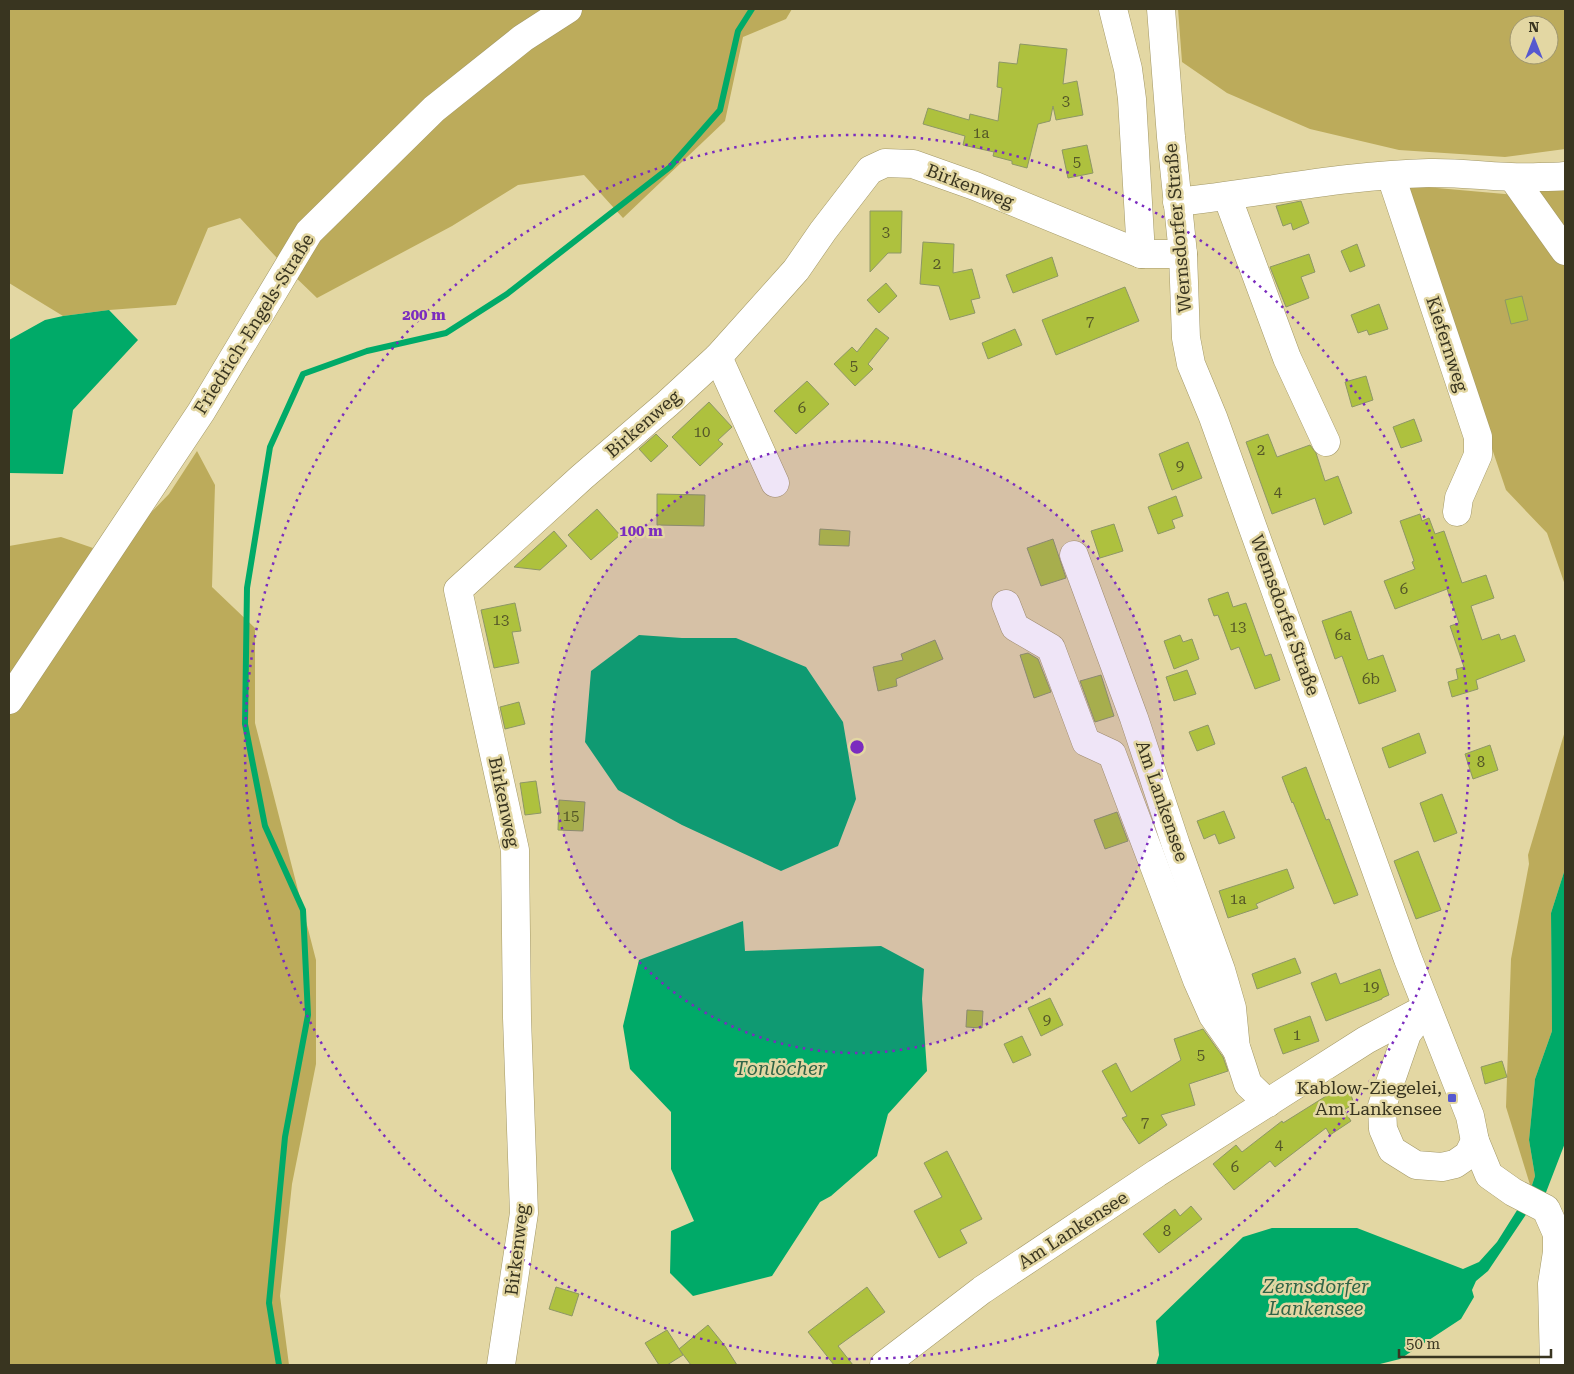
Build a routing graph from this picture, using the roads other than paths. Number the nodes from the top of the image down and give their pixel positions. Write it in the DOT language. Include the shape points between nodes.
graph roads {
  1 [pos="568,9"];
  2 [pos="1113,9"];
  3 [pos="1161,9"];
  4 [pos="1391,176"];
  5 [pos="1565,176"];
  6 [pos="1513,178"];
  7 [pos="1227,196"];
  8 [pos="1177,202"];
  9 [pos="1565,251"];
  10 [pos="1141,254"];
  11 [pos="1183,254"];
  12 [pos="718,357"];
  13 [pos="1326,442"];
  14 [pos="775,483"];
  15 [pos="1457,512"];
  16 [pos="1074,555"];
  17 [pos="1006,604"];
  18 [pos="9,700"];
  19 [pos="1426,1008"];
  20 [pos="1236,1050"];
  21 [pos="1268,1103"];
  22 [pos="1475,1142"];
  23 [pos="1561,1249"];
  24 [pos="501,1365"];
  25 [pos="884,1365"];
  26 [pos="1554,1365"];
  1 -- 18 [label="street, Friedrich-Engels-Straße" via="523,38 434,109 309,232 201,412"];
  2 -- 10 [label="street" via="1132,99"];
  3 -- 8 [label="street, Wernsdorfer Straße"];
  4 -- 6 [label="street" via="1446,173"];
  4 -- 7 [label="street" via="1288,186"];
  4 -- 15 [label="street, Kiefernweg" via="1478,437 1478,455 1459,498"];
  5 -- 6 [label="street"];
  6 -- 9 [label="street"];
  7 -- 8 [label="street"];
  7 -- 13 [label="street" via="1287,358"];
  8 -- 11 [label="street, Wernsdorfer Straße"];
  10 -- 11 [label="street, Birkenweg"];
  10 -- 12 [label="street, Birkenweg" via="913,164 886,164 870,170 796,270"];
  11 -- 19 [label="street, Wernsdorfer Straße" via="1186,338 1191,364 1246,506"];
  12 -- 14 [label="street"];
  12 -- 24 [label="street, Birkenweg" via="458,590 515,850 524,1213"];
  16 -- 20 [label="street, Am Lankensee" via="1221,970 1232,1008"];
  17 -- 20 [label="street, Am Lankensee" via="1015,628 1051,648 1086,742 1112,754 1197,980 1213,1016"];
  19 -- 21 [label="street, Am Lankensee" via="1366,1040"];
  19 -- 22 [label="street, Wernsdorfer Straße" via="1467,1108"];
  19 -- 22 [label="street" via="1407,1034 1382,1106 1382,1128 1392,1150 1416,1165 1442,1167 1455,1164 1468,1156"];
  20 -- 21 [label="street, Am Lankensee" via="1248,1084"];
  21 -- 25 [label="street, Am Lankensee" via="982,1290"];
  22 -- 23 [label="street, Wernsdorfer Straße" via="1489,1175 1512,1192 1546,1209"];
  23 -- 26 [label="street" via="1552,1284"];
}
